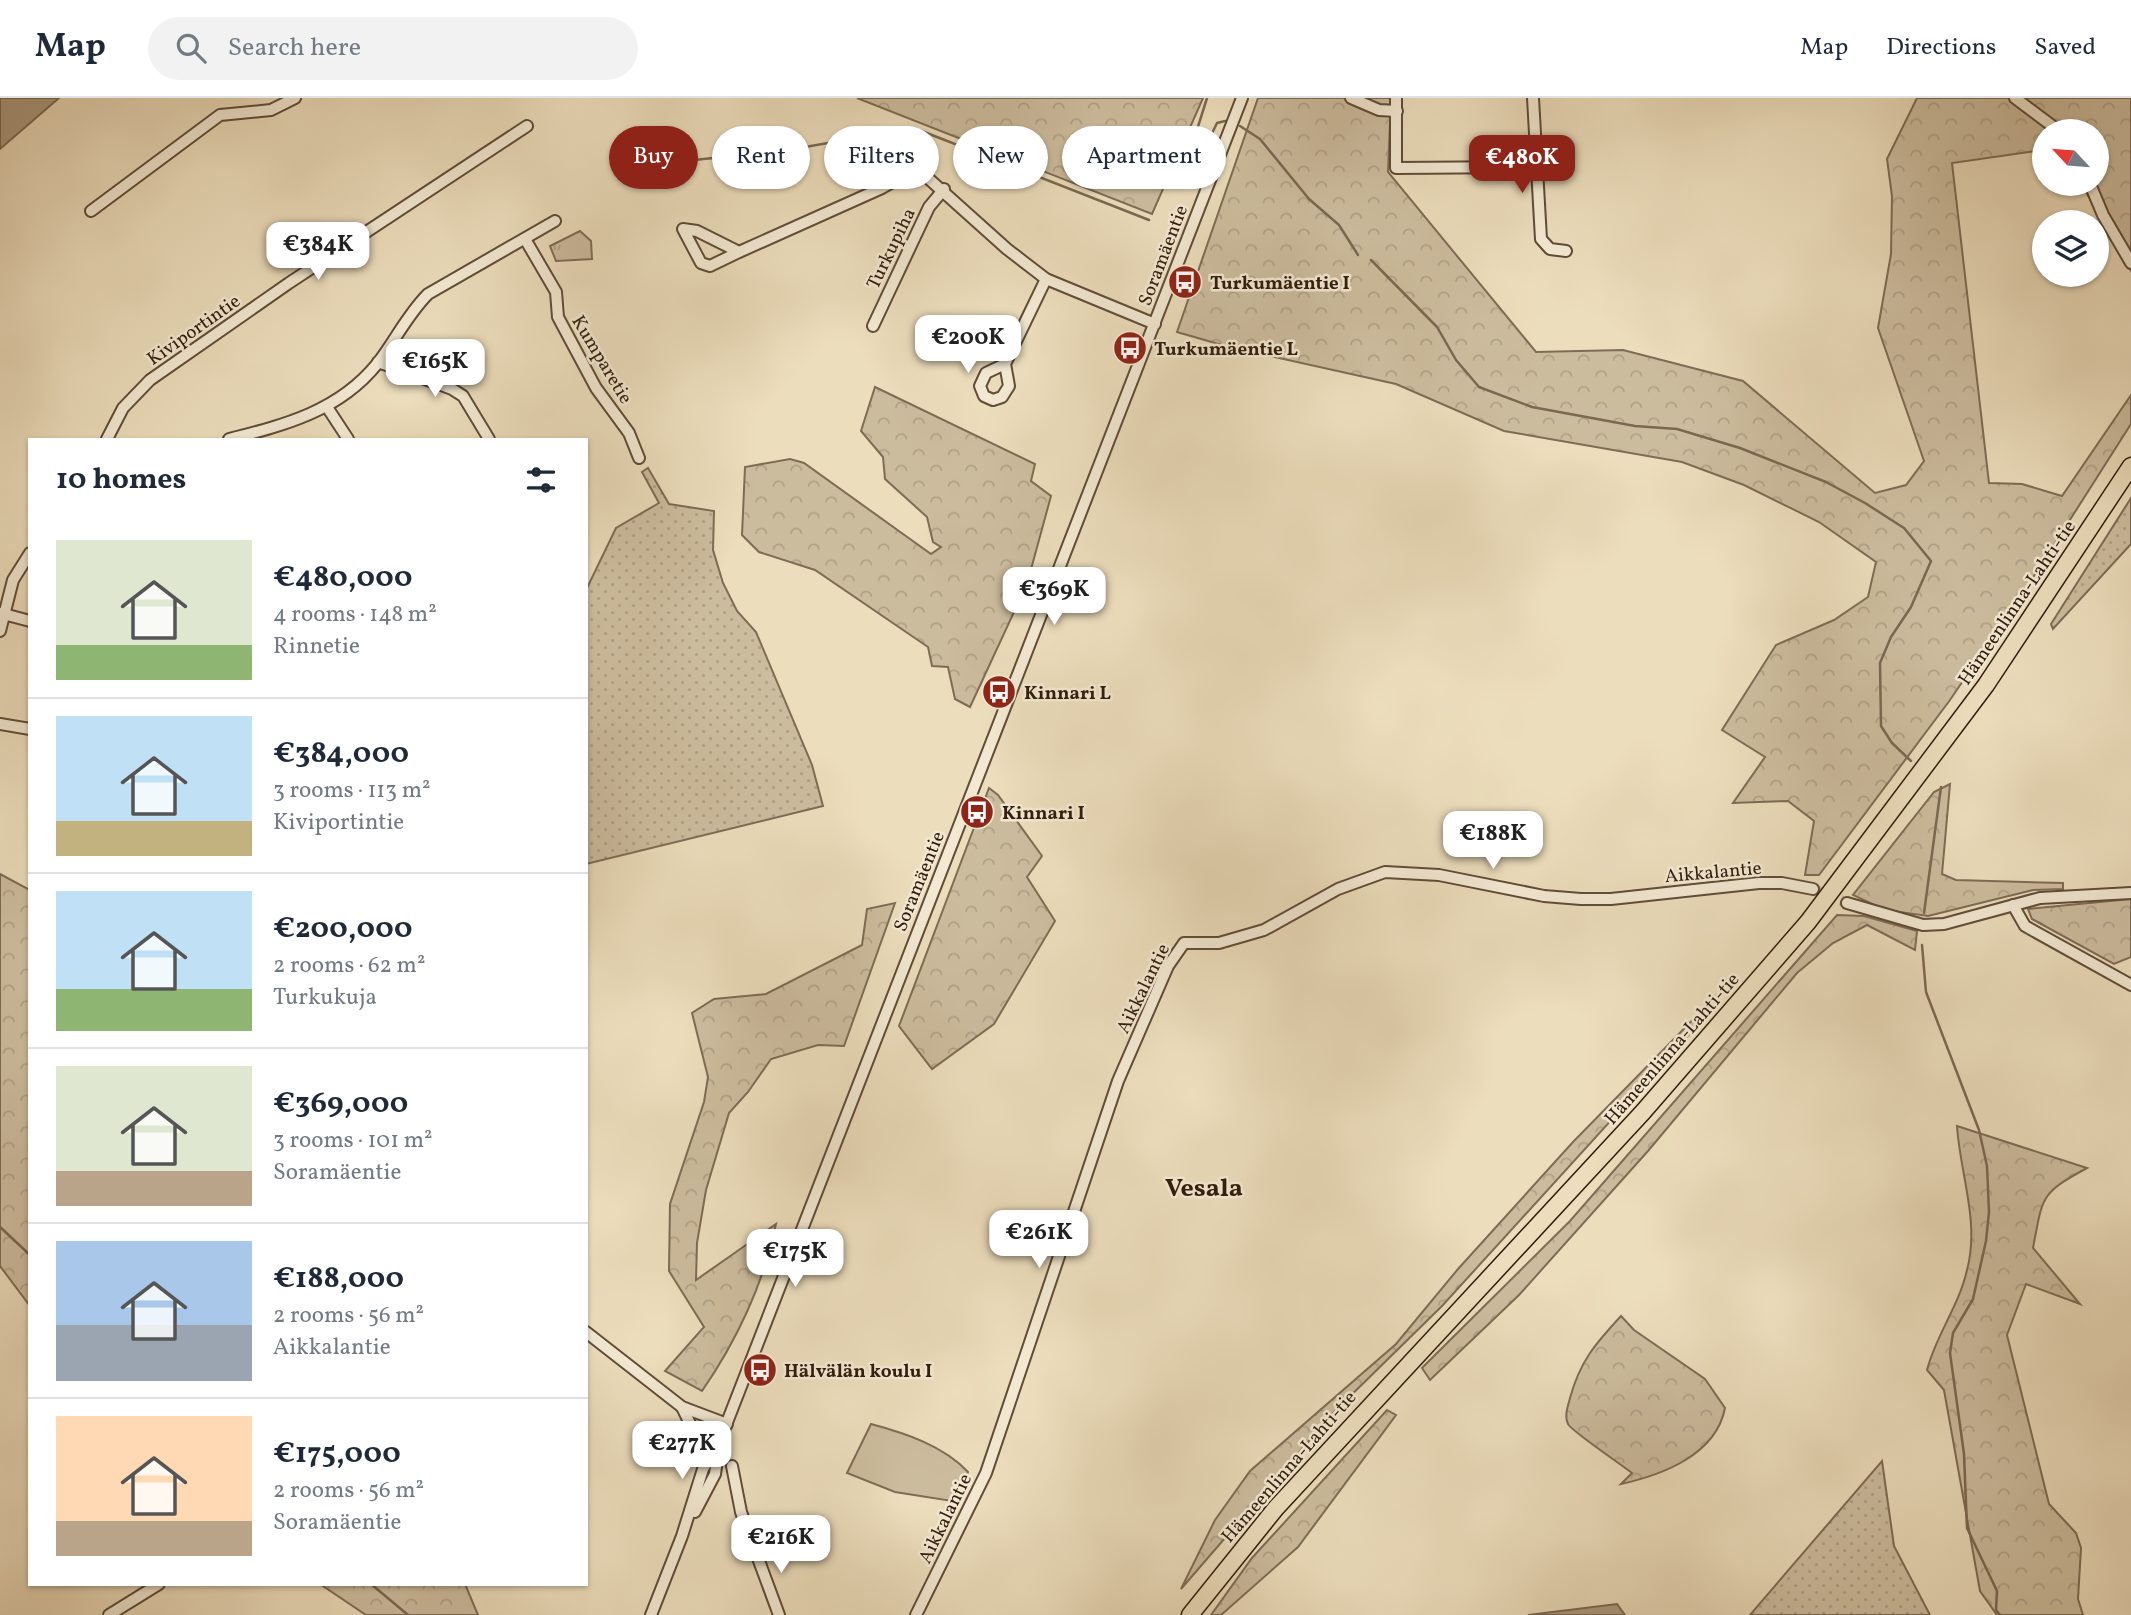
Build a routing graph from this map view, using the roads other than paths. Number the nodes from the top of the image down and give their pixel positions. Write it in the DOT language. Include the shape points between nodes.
graph roads {
  1 [pos="295,98"];
  2 [pos="1242,98"];
  3 [pos="1352,98"];
  4 [pos="1396,98"];
  5 [pos="1533,98"];
  6 [pos="2015,98"];
  7 [pos="1397,111"];
  8 [pos="2043,119"];
  9 [pos="527,126"];
  10 [pos="1536,167"];
  11 [pos="944,189"];
  12 [pos="2095,196"];
  13 [pos="91,211"];
  14 [pos="555,220"];
  15 [pos="525,239"];
  16 [pos="1566,251"];
  17 [pos="738,252"];
  18 [pos="2131,263"];
  19 [pos="1046,279"];
  20 [pos="1155,324"];
  21 [pos="873,326"];
  22 [pos="378,362"];
  23 [pos="1005,364"];
  24 [pos="327,407"];
  25 [pos="108,438"];
  26 [pos="233,438"];
  27 [pos="347,438"];
  28 [pos="488,438"];
  29 [pos="639,458"];
  30 [pos="2131,466"];
  31 [pos="28,556"];
  32 [pos="2,613"];
  33 [pos="28,620"];
  34 [pos="0,631"];
  35 [pos="0,724"];
  36 [pos="28,729"];
  37 [pos="1813,889"];
  38 [pos="2131,893"];
  39 [pos="1847,903"];
  40 [pos="2013,905"];
  41 [pos="2131,985"];
  42 [pos="588,1334"];
  43 [pos="682,1407"];
  44 [pos="727,1424"];
  45 [pos="719,1443"];
  46 [pos="732,1466"];
  47 [pos="156,1586"];
  48 [pos="109,1615"];
  49 [pos="651,1615"];
  50 [pos="779,1615"];
  51 [pos="916,1615"];
  52 [pos="1189,1615"];
  1 -- 13 [label="street" via="271,110 220,115"];
  2 -- 20 [label="street, Soramäentie"];
  3 -- 7 [label="street" via="1378,110"];
  4 -- 7 [label="street"];
  5 -- 10 [label="street"];
  6 -- 8 [label="street"];
  7 -- 10 [label="street" via="1396,168"];
  9 -- 25 [label="street, Kiviportintie" via="150,380 123,408"];
  10 -- 16 [label="street" via="1541,239 1550,249"];
  11 -- 17 [label="street" via="920,171 909,173"];
  11 -- 19 [label="street"];
  11 -- 21 [label="street, Turkupiha" via="929,207"];
  12 -- 18 [label="street"];
  14 -- 15 [label="street"];
  15 -- 22 [label="street" via="428,294"];
  15 -- 29 [label="street, Kumparetie" via="556,292 558,317 596,388 629,433"];
  17 -- 17 [label="street" via="697,231 683,229 701,263 710,266"];
  19 -- 20 [label="street"];
  19 -- 23 [label="street"];
  20 -- 44 [label="street, Soramäentie"];
  22 -- 24 [label="street" via="359,384"];
  22 -- 28 [label="street" via="463,396"];
  24 -- 26 [label="street" via="284,425"];
  24 -- 27 [label="street"];
  30 -- 52 [label="highway, Hämeenlinna-Lahti-tie" via="1986,685 1808,922 1616,1142 1276,1508"];
  31 -- 32 [label="street" via="13,580"];
  32 -- 33 [label="street"];
  32 -- 34 [label="street"];
  35 -- 36 [label="street"];
  37 -- 51 [label="street, Aikkalantie" via="1759,883 1581,899 1439,875 1385,872 1338,888 1264,930 1219,943 1184,943 1168,966 1118,1081 986,1473"];
  38 -- 40 [label="street" via="2040,898"];
  39 -- 40 [label="street" via="1923,925 1944,924"];
  40 -- 41 [label="street" via="2025,926"];
  42 -- 43 [label="street"];
  43 -- 44 [label="street"];
  43 -- 45 [label="street" via="693,1430"];
  44 -- 45 [label="street, Soramäentie"];
  45 -- 49 [label="street, Soramäentie" via="703,1469"];
  46 -- 50 [label="street" via="741,1512"];
  47 -- 48 [label="street"];
}
